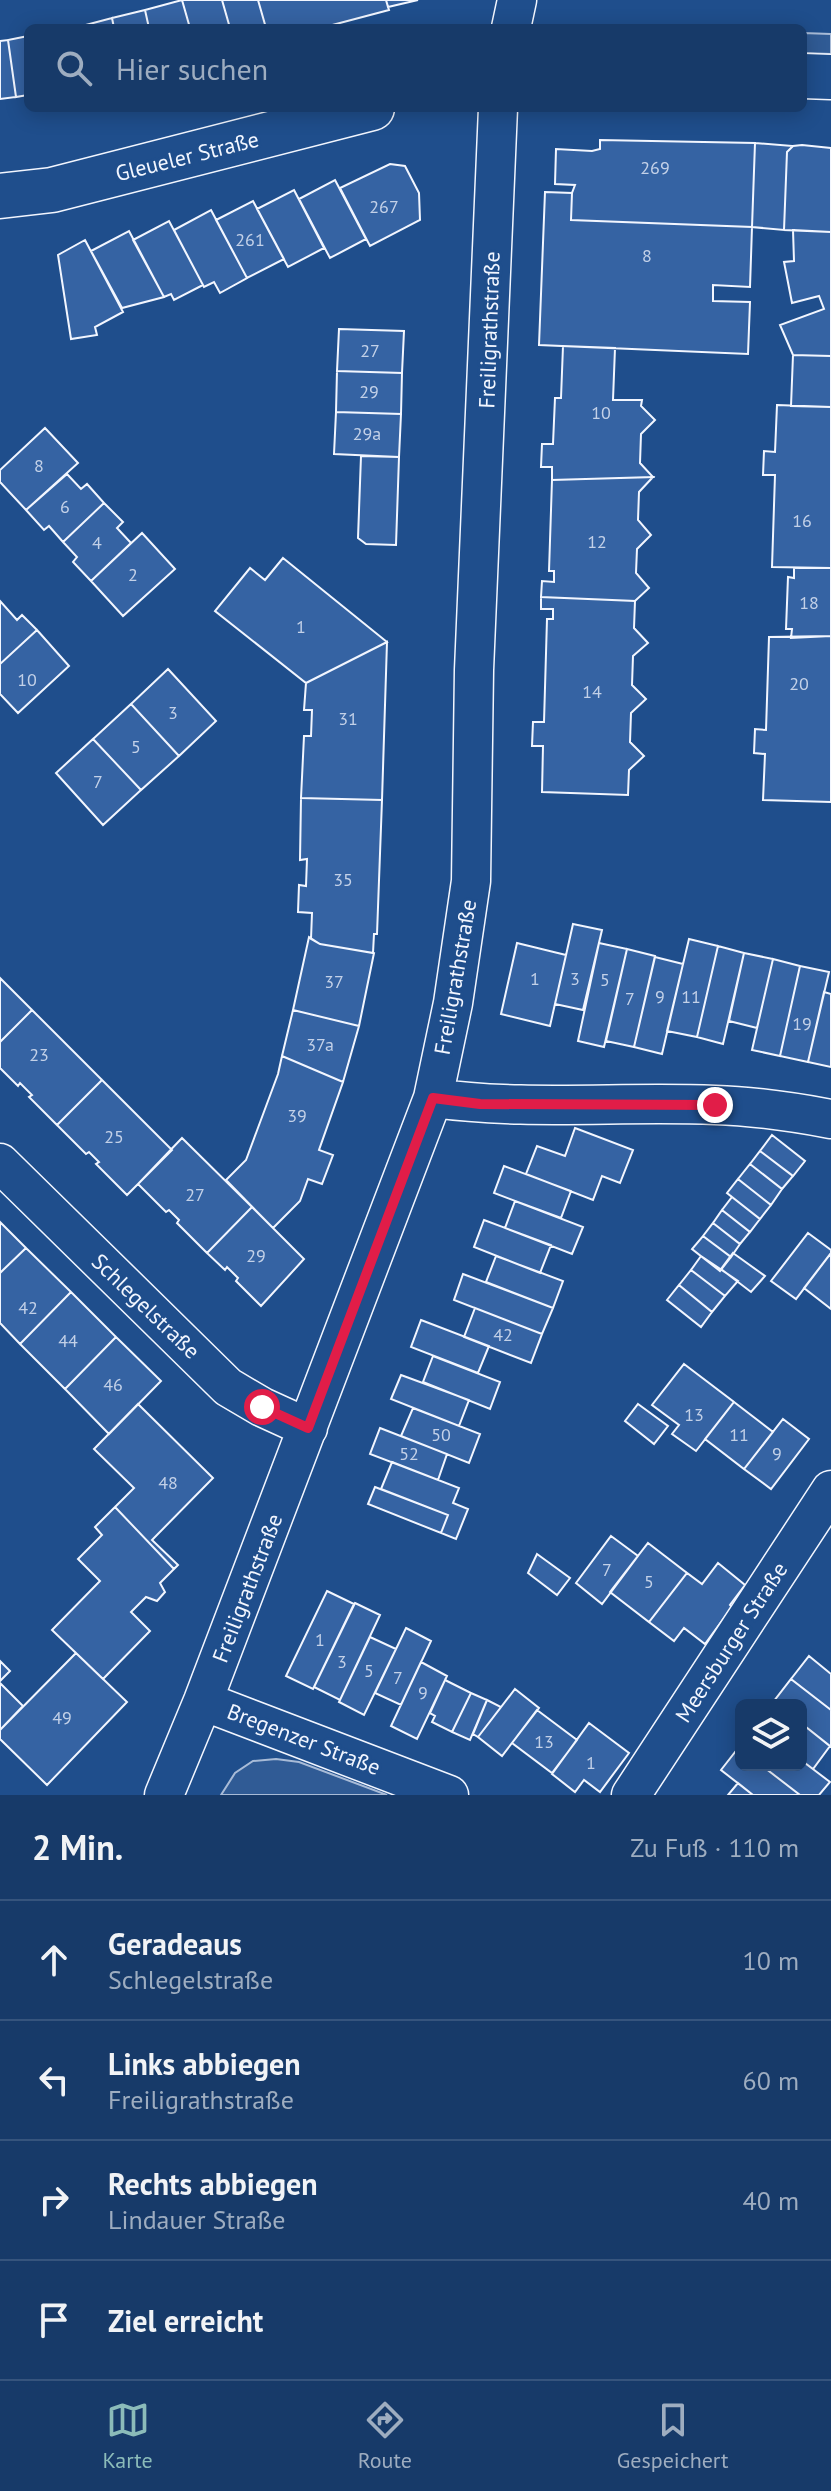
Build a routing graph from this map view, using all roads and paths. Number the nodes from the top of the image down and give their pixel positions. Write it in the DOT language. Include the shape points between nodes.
graph roads {
  1 [pos="517,0"];
  2 [pos="512,24"];
  3 [pos="807,76"];
  4 [pos="831,77"];
  5 [pos="356,112"];
  6 [pos="498,112"];
  7 [pos="0,196"];
  8 [pos="433,1098"];
  9 [pos="831,1119"];
  10 [pos="0,1163"];
  11 [pos="308,1428"];
  12 [pos="831,1490"];
  13 [pos="203,1701"];
  14 [pos="164,1795"];
  15 [pos="449,1795"];
  16 [pos="631,1795"];
  1 -- 2 [label="street"];
  3 -- 4 [label="main road"];
  5 -- 7 [label="main road, Gleueler Straße" via="52,190"];
  6 -- 8 [label="street, Freiligrathstraße" via="474,670 471,881"];
  8 -- 9 [label="street" via="480,1104 715,1105"];
  8 -- 11 [label="street, Freiligrathstraße"];
  10 -- 11 [label="street, Schlegelstraße" via="228,1387"];
  11 -- 13 [label="street, Freiligrathstraße"];
  12 -- 16 [label="street, Meersburger Straße"];
  13 -- 14 [label="street, Freiligrathstraße"];
  13 -- 15 [label="street, Bregenzer Straße"];
}
